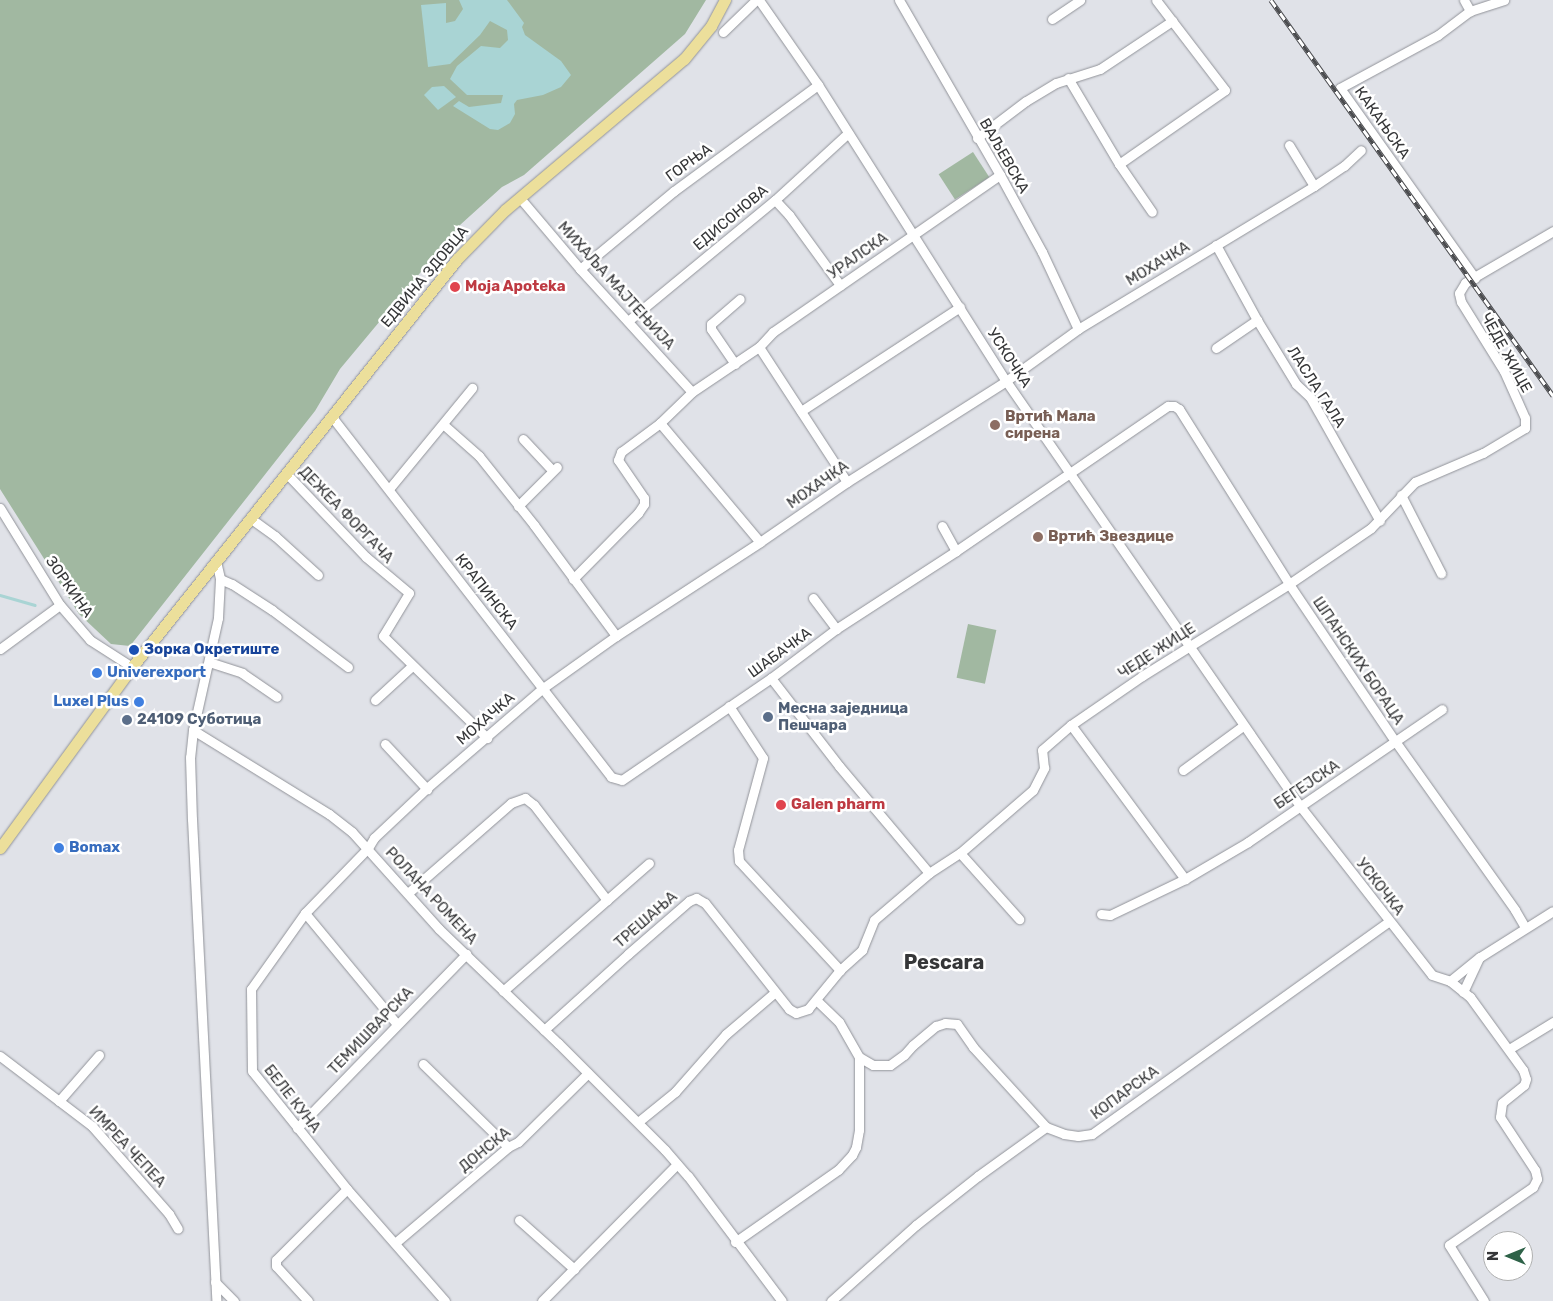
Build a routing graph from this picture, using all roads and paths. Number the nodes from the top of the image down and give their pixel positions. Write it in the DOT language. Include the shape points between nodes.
graph roads {
  1 [pos="725,0"];
  2 [pos="757,0"];
  3 [pos="899,0"];
  4 [pos="1080,0"];
  5 [pos="1156,0"];
  6 [pos="1464,0"];
  7 [pos="1504,0"];
  8 [pos="1470,11"];
  9 [pos="1052,19"];
  10 [pos="1172,20"];
  11 [pos="723,32"];
  12 [pos="1068,78"];
  13 [pos="818,85"];
  14 [pos="848,133"];
  15 [pos="978,138"];
  16 [pos="1289,144"];
  17 [pos="1362,150"];
  18 [pos="1119,164"];
  19 [pos="1000,175"];
  20 [pos="1314,186"];
  21 [pos="520,198"];
  22 [pos="775,200"];
  23 [pos="1152,212"];
  24 [pos="1553,231"];
  25 [pos="914,234"];
  26 [pos="1216,245"];
  27 [pos="580,269"];
  28 [pos="1475,278"];
  29 [pos="840,285"];
  30 [pos="740,299"];
  31 [pos="960,308"];
  32 [pos="1258,320"];
  33 [pos="628,321"];
  34 [pos="1078,329"];
  35 [pos="759,348"];
  36 [pos="1216,348"];
  37 [pos="735,364"];
  38 [pos="1006,381"];
  39 [pos="472,388"];
  40 [pos="692,392"];
  41 [pos="1174,406"];
  42 [pos="801,411"];
  43 [pos="332,417"];
  44 [pos="660,422"];
  45 [pos="444,425"];
  46 [pos="523,439"];
  47 [pos="286,472"];
  48 [pos="1068,473"];
  49 [pos="847,482"];
  50 [pos="389,489"];
  51 [pos="1401,495"];
  52 [pos="518,506"];
  53 [pos="0,508"];
  54 [pos="250,518"];
  55 [pos="1380,521"];
  56 [pos="942,526"];
  57 [pos="760,542"];
  58 [pos="956,551"];
  59 [pos="216,561"];
  60 [pos="1442,573"];
  61 [pos="318,575"];
  62 [pos="573,579"];
  63 [pos="220,580"];
  64 [pos="1289,584"];
  65 [pos="813,598"];
  66 [pos="60,605"];
  67 [pos="836,629"];
  68 [pos="616,636"];
  69 [pos="1190,646"];
  70 [pos="0,649"];
  71 [pos="209,662"];
  72 [pos="412,666"];
  73 [pos="132,667"];
  74 [pos="348,667"];
  75 [pos="771,678"];
  76 [pos="543,688"];
  77 [pos="277,696"];
  78 [pos="375,700"];
  79 [pos="729,706"];
  80 [pos="1442,709"];
  81 [pos="1071,725"];
  82 [pos="1243,726"];
  83 [pos="193,730"];
  84 [pos="487,738"];
  85 [pos="1395,741"];
  86 [pos="385,744"];
  87 [pos="1184,770"];
  88 [pos="622,780"];
  89 [pos="427,789"];
  90 [pos="1300,806"];
  91 [pos="0,848"];
  92 [pos="368,848"];
  93 [pos="960,853"];
  94 [pos="649,863"];
  95 [pos="929,873"];
  96 [pos="1185,879"];
  97 [pos="408,893"];
  98 [pos="607,900"];
  99 [pos="1553,911"];
  100 [pos="305,913"];
  101 [pos="1101,914"];
  102 [pos="1018,918"];
  103 [pos="1389,921"];
  104 [pos="1525,927"];
  105 [pos="466,954"];
  106 [pos="1480,957"];
  107 [pos="840,970"];
  108 [pos="1450,981"];
  109 [pos="504,991"];
  110 [pos="1463,992"];
  111 [pos="774,993"];
  112 [pos="816,1000"];
  113 [pos="1553,1022"];
  114 [pos="396,1023"];
  115 [pos="544,1030"];
  116 [pos="1509,1049"];
  117 [pos="98,1055"];
  118 [pos="0,1056"];
  119 [pos="859,1057"];
  120 [pos="423,1064"];
  121 [pos="588,1073"];
  122 [pos="60,1101"];
  123 [pos="638,1122"];
  124 [pos="1046,1126"];
  125 [pos="297,1128"];
  126 [pos="508,1147"];
  127 [pos="677,1164"];
  128 [pos="347,1189"];
  129 [pos="519,1220"];
  130 [pos="178,1229"];
  131 [pos="735,1242"];
  132 [pos="395,1243"];
  133 [pos="574,1270"];
  134 [pos="215,1282"];
  135 [pos="1478,1290"];
  136 [pos="216,1301"];
  137 [pos="234,1301"];
  138 [pos="308,1301"];
  139 [pos="446,1301"];
  140 [pos="542,1301"];
  141 [pos="782,1301"];
  142 [pos="831,1301"];
  143 [pos="1474,1301"];
  144 [pos="1484,1301"];
  1 -- 21 [label="main road, ЕДВИНА ЗДОВЦА" via="711,26 684,59"];
  2 -- 11 [label="street"];
  2 -- 13 [label="street, УСКОЧКА"];
  3 -- 15 [label="street, ВАЉЕВСКА"];
  4 -- 9 [label="street"];
  5 -- 10 [label="street"];
  6 -- 8 [label="street"];
  7 -- 8 [label="street, КАКАЊСКА"];
  8 -- 28 [label="street, КАКАЊСКА" via="1438,35 1340,88"];
  10 -- 12 [label="street" via="1100,69"];
  10 -- 18 [label="street" via="1225,90"];
  12 -- 15 [label="street" via="1026,101"];
  12 -- 18 [label="street"];
  13 -- 14 [label="street, УСКОЧКА"];
  13 -- 27 [label="street, ГОРЊА" via="674,191"];
  14 -- 22 [label="street, ЕДИСОНОВА"];
  14 -- 25 [label="street, УСКОЧКА"];
  15 -- 19 [label="street, ВАЉЕВСКА"];
  16 -- 20 [label="street"];
  17 -- 20 [label="street, МОХАЧКА"];
  18 -- 23 [label="street"];
  19 -- 25 [label="street, УРАЛСКА"];
  19 -- 34 [label="street, ВАЉЕВСКА" via="1042,252"];
  20 -- 26 [label="street, МОХАЧКА"];
  21 -- 27 [label="street, МИХАЉА МАЈТЕЊИЈА"];
  21 -- 43 [label="main road, ЕДВИНА ЗДОВЦА" via="457,259"];
  22 -- 29 [label="street"];
  22 -- 33 [label="street, ЕДИСОНОВА"];
  24 -- 28 [label="street"];
  25 -- 29 [label="street, УРАЛСКА"];
  25 -- 31 [label="street, УСКОЧКА"];
  26 -- 32 [label="street, ЛАСЛА ГАЛА"];
  26 -- 34 [label="street, МОХАЧКА"];
  27 -- 33 [label="street, МИХАЉА МАЈТЕЊИЈА"];
  28 -- 51 [label="street, ЧЕДЕ ЖИЦЕ" via="1462,287 1461,302 1504,371 1525,418 1525,428 1482,453 1415,482"];
  29 -- 35 [label="street, УРАЛСКА" via="773,332"];
  30 -- 37 [label="street" via="711,324 711,329"];
  31 -- 38 [label="street, УСКОЧКА"];
  31 -- 42 [label="street"];
  32 -- 36 [label="street"];
  32 -- 55 [label="street, ЛАСЛА ГАЛА" via="1296,384 1310,397"];
  33 -- 40 [label="street, МИХАЉА МАЈТЕЊИЈА"];
  34 -- 38 [label="street, МОХАЧКА"];
  35 -- 37 [label="street, УРАЛСКА"];
  35 -- 42 [label="street"];
  37 -- 40 [label="street, УРАЛСКА"];
  38 -- 48 [label="street, УСКОЧКА"];
  38 -- 49 [label="street, МОХАЧКА"];
  39 -- 45 [label="street"];
  40 -- 44 [label="street, УРАЛСКА"];
  41 -- 48 [label="street, ШАБАЧКА" via="1168,406"];
  41 -- 64 [label="street, ШПАНСКИХ БОРАЦА" via="1179,409"];
  42 -- 49 [label="street"];
  43 -- 47 [label="main road, ЕДВИНА ЗДОВЦА"];
  43 -- 50 [label="street, КРАПИНСКА"];
  44 -- 57 [label="street"];
  44 -- 62 [label="street, УРАЛСКА" via="621,452 618,460 644,498 644,504"];
  45 -- 50 [label="street"];
  45 -- 52 [label="street" via="479,456"];
  46 -- 52 [label="street" via="555,469"];
  47 -- 54 [label="main road, ЕДВИНА ЗДОВЦА"];
  47 -- 72 [label="street, ДЕЖЕА ФОРГАЧА" via="366,557 410,593 383,636"];
  48 -- 58 [label="street, ШАБАЧКА"];
  48 -- 69 [label="street, УСКОЧКА"];
  49 -- 57 [label="street, МОХАЧКА"];
  50 -- 76 [label="street, КРАПИНСКА"];
  51 -- 55 [label="street, ЧЕДЕ ЖИЦЕ"];
  51 -- 60 [label="street"];
  52 -- 62 [label="street"];
  53 -- 66 [label="street, ЗОРКИНА"];
  54 -- 59 [label="main road, ЕДВИНА ЗДОВЦА"];
  54 -- 61 [label="street"];
  55 -- 64 [label="street, ЧЕДЕ ЖИЦЕ"];
  56 -- 58 [label="street"];
  57 -- 68 [label="street, МОХАЧКА"];
  58 -- 67 [label="street, ШАБАЧКА"];
  59 -- 63 [label="street"];
  59 -- 73 [label="main road, ЕДВИНА ЗДОВЦА"];
  62 -- 68 [label="street"];
  63 -- 71 [label="street" via="218,618"];
  63 -- 74 [label="street" via="232,584 272,610"];
  64 -- 69 [label="street, ЧЕДЕ ЖИЦЕ"];
  64 -- 85 [label="street, ШПАНСКИХ БОРАЦА"];
  65 -- 67 [label="street"];
  66 -- 70 [label="street"];
  66 -- 73 [label="street, ЗОРКИНА" via="90,640"];
  67 -- 75 [label="street, ШАБАЧКА"];
  68 -- 76 [label="street, МОХАЧКА"];
  69 -- 81 [label="street, ЧЕДЕ ЖИЦЕ"];
  69 -- 82 [label="street, УСКОЧКА"];
  71 -- 77 [label="street" via="242,673"];
  71 -- 83 [label="street"];
  72 -- 78 [label="street"];
  72 -- 84 [label="street, ДЕЖЕА ФОРГАЧА"];
  73 -- 91 [label="main road, ЕДВИНА ЗДОВЦА"];
  75 -- 79 [label="street, ШАБАЧКА"];
  75 -- 95 [label="street" via="839,766"];
  76 -- 84 [label="street, МОХАЧКА"];
  76 -- 88 [label="street, КРАПИНСКА" via="611,777"];
  79 -- 88 [label="street, ШАБАЧКА"];
  79 -- 107 [label="street" via="764,758 738,850 739,861"];
  80 -- 85 [label="street, БЕГЕЈСКА"];
  81 -- 93 [label="street, ЧЕДЕ ЖИЦЕ" via="1042,750 1044,768 1033,790"];
  81 -- 96 [label="street"];
  82 -- 87 [label="street"];
  82 -- 90 [label="street, УСКОЧКА"];
  83 -- 92 [label="street, РОЛАНА РОМЕНА" via="329,814"];
  83 -- 134 [label="street" via="190,757 192,819"];
  84 -- 89 [label="street, МОХАЧКА"];
  85 -- 90 [label="street, БЕГЕЈСКА"];
  85 -- 104 [label="street, ШПАНСКИХ БОРАЦА"];
  86 -- 89 [label="street"];
  89 -- 92 [label="street, МОХАЧКА" via="374,838"];
  90 -- 96 [label="street, БЕГЕЈСКА" via="1248,842"];
  90 -- 103 [label="street, УСКОЧКА"];
  92 -- 97 [label="street, РОЛАНА РОМЕНА"];
  92 -- 100 [label="street, БЕЛЕ КУНА"];
  93 -- 95 [label="street"];
  93 -- 102 [label="street"];
  94 -- 98 [label="street"];
  95 -- 107 [label="street" via="874,920 862,950"];
  96 -- 101 [label="street, БЕГЕЈСКА" via="1110,915"];
  97 -- 98 [label="street" via="511,803 525,798 534,805"];
  97 -- 105 [label="street, РОЛАНА РОМЕНА"];
  98 -- 109 [label="street"];
  99 -- 104 [label="street"];
  100 -- 114 [label="street"];
  100 -- 125 [label="street, БЕЛЕ КУНА" via="250,989 252,1071"];
  103 -- 108 [label="street, УСКОЧКА" via="1432,975"];
  103 -- 124 [label="street, КОПАРСКА" via="1092,1134 1064,1134"];
  104 -- 106 [label="street"];
  105 -- 109 [label="street, РОЛАНА РОМЕНА"];
  105 -- 114 [label="street, ТЕМИШВАРСКА"];
  106 -- 108 [label="street"];
  106 -- 110 [label="street"];
  107 -- 112 [label="street"];
  108 -- 110 [label="street, УСКОЧКА"];
  109 -- 115 [label="street, РОЛАНА РОМЕНА"];
  110 -- 116 [label="street, УСКОЧКА"];
  111 -- 112 [label="street" via="796,1013 805,1012"];
  111 -- 115 [label="street, ТРЕШАЊА" via="705,903 696,898"];
  111 -- 123 [label="street" via="726,1034 675,1092"];
  112 -- 119 [label="street" via="839,1022"];
  113 -- 116 [label="street"];
  114 -- 125 [label="street, ТЕМИШВАРСКА"];
  115 -- 121 [label="street, РОЛАНА РОМЕНА"];
  116 -- 135 [label="street, УСКОЧКА" via="1526,1079 1524,1085 1502,1104 1500,1117 1535,1170 1537,1179 1533,1187 1449,1245"];
  117 -- 122 [label="street"];
  118 -- 122 [label="street, ИМРЕА ЧЕПЕА"];
  119 -- 124 [label="street" via="874,1065 890,1065 936,1026 957,1024 973,1048"];
  119 -- 131 [label="street" via="858,1139 852,1155 817,1186"];
  120 -- 126 [label="street"];
  121 -- 123 [label="street, РОЛАНА РОМЕНА"];
  121 -- 126 [label="street, ДОНСКА" via="518,1142"];
  122 -- 130 [label="street, ИМРЕА ЧЕПЕА" via="92,1126 169,1214"];
  123 -- 127 [label="street, РОЛАНА РОМЕНА"];
  124 -- 142 [label="street" via="924,1219"];
  125 -- 128 [label="street, БЕЛЕ КУНА"];
  126 -- 132 [label="street, ДОНСКА"];
  127 -- 131 [label="street, РОЛАНА РОМЕНА"];
  127 -- 133 [label="street"];
  128 -- 132 [label="street, БЕЛЕ КУНА"];
  128 -- 138 [label="street" via="276,1260 276,1266"];
  129 -- 133 [label="street"];
  131 -- 141 [label="street, РОЛАНА РОМЕНА"];
  132 -- 139 [label="street, БЕЛЕ КУНА"];
  133 -- 140 [label="street"];
  134 -- 136 [label="street"];
  134 -- 137 [label="street"];
  135 -- 143 [label="street"];
  135 -- 144 [label="street, УСКОЧКА"];
}
